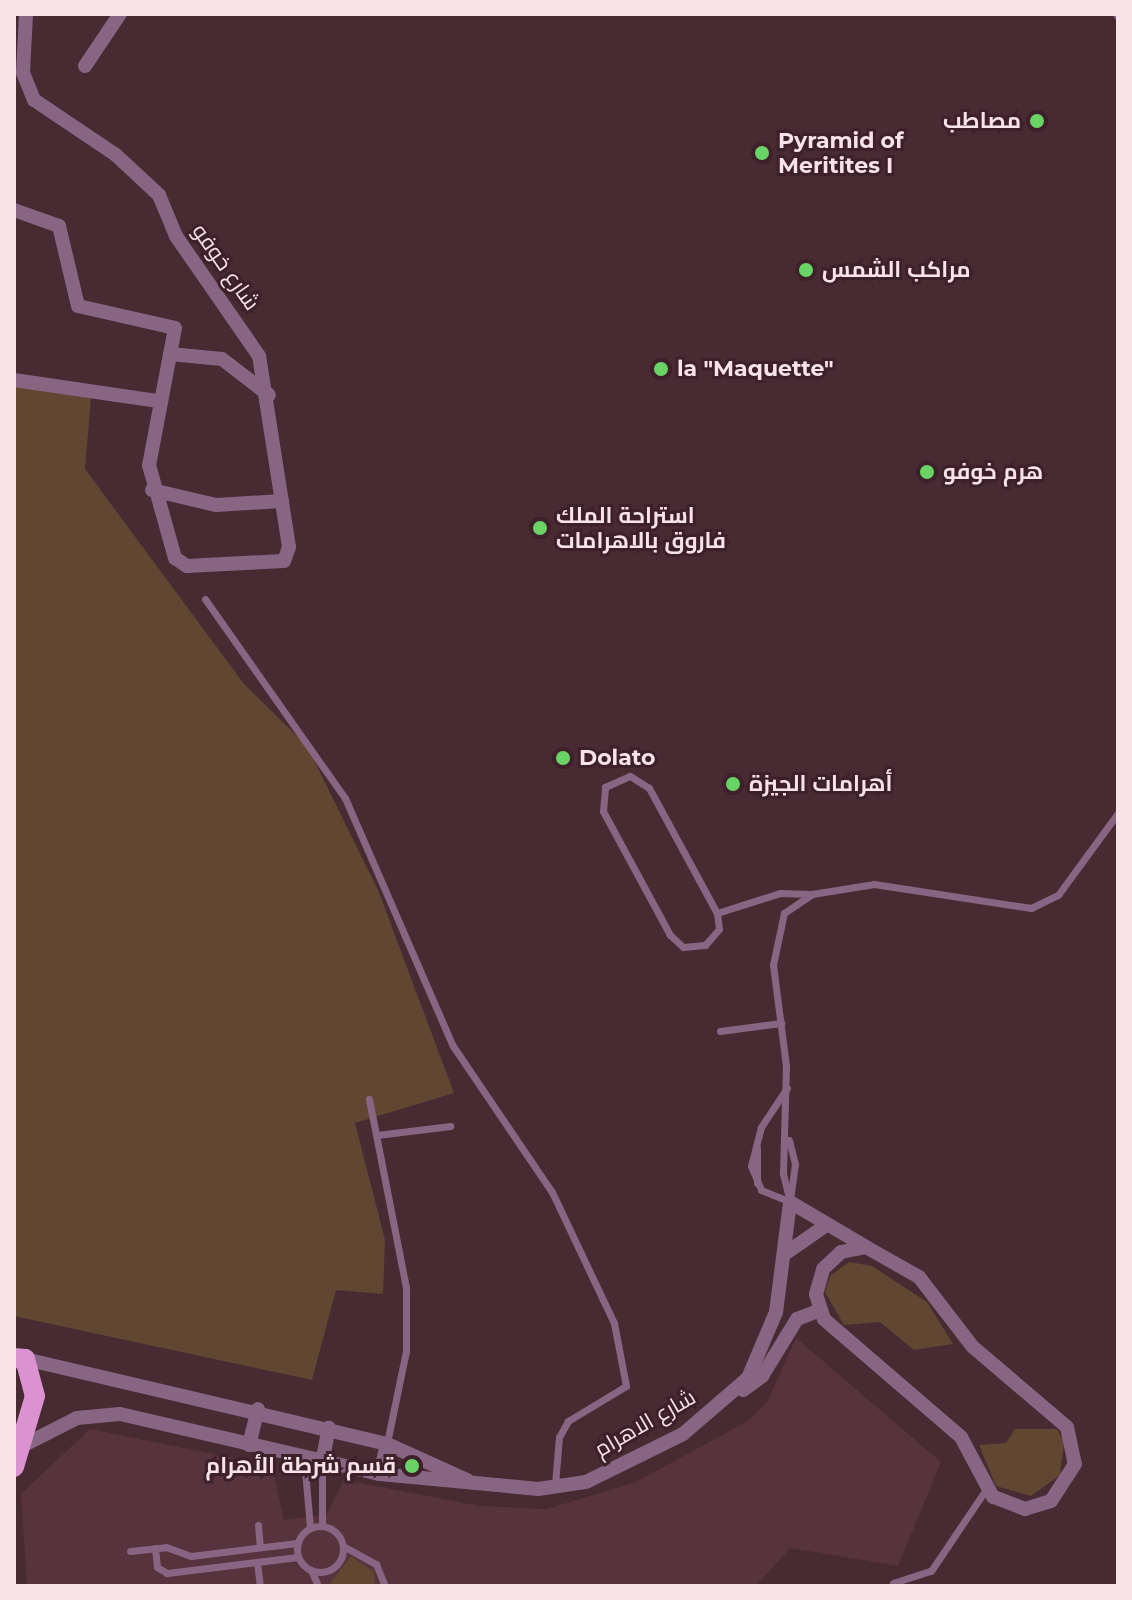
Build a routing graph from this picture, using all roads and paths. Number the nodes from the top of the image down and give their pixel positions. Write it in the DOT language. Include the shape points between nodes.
graph roads {
  1 [pos="26,14"];
  2 [pos="120,14"];
  3 [pos="85,66"];
  4 [pos="14,210"];
  5 [pos="170,354"];
  6 [pos="14,380"];
  7 [pos="269,395"];
  8 [pos="158,401"];
  9 [pos="152,490"];
  10 [pos="282,501"];
  11 [pos="205,599"];
  12 [pos="1118,813"];
  13 [pos="812,894"];
  14 [pos="717,913"];
  15 [pos="781,1023"];
  16 [pos="720,1031"];
  17 [pos="788,1087"];
  18 [pos="369,1099"];
  19 [pos="450,1126"];
  20 [pos="377,1135"];
  21 [pos="789,1140"];
  22 [pos="790,1202"];
  23 [pos="825,1226"];
  24 [pos="866,1247"];
  25 [pos="786,1253"];
  26 [pos="820,1310"];
  27 [pos="20,1359"];
  28 [pos="738,1391"];
  29 [pos="258,1409"];
  30 [pos="329,1428"];
  31 [pos="387,1444"];
  32 [pos="24,1445"];
  33 [pos="249,1445"];
  34 [pos="304,1459"];
  35 [pos="322,1463"];
  36 [pos="14,1467"];
  37 [pos="380,1474"];
  38 [pos="467,1480"];
  39 [pos="555,1488"];
  40 [pos="986,1489"];
  41 [pos="258,1525"];
  42 [pos="322,1526"];
  43 [pos="310,1528"];
  44 [pos="297,1543"];
  45 [pos="343,1546"];
  46 [pos="260,1547"];
  47 [pos="155,1548"];
  48 [pos="130,1551"];
  49 [pos="180,1554"];
  50 [pos="298,1557"];
  51 [pos="257,1562"];
  52 [pos="311,1570"];
  53 [pos="181,1571"];
  54 [pos="893,1583"];
  55 [pos="260,1586"];
  56 [pos="318,1586"];
  57 [pos="385,1586"];
  1 -- 7 [label="street, شارع خوفو" via="23,73 34,100 116,155 163,200 176,236 255,347"];
  2 -- 3 [label="street"];
  4 -- 5 [label="street" via="52,219 61,230 78,306 168,321 176,331"];
  5 -- 7 [label="street" via="222,359"];
  5 -- 8 [label="street"];
  6 -- 8 [label="street"];
  7 -- 10 [label="street, شارع خوفو"];
  8 -- 9 [label="street"];
  9 -- 10 [label="street" via="216,505"];
  9 -- 10 [label="street, شارع خوفو" via="179,562 287,559"];
  11 -- 39 [label="lane" via="345,798 453,1046 552,1192 614,1323 626,1386 563,1429"];
  12 -- 13 [label="lane" via="1058,895 1031,908 889,885"];
  13 -- 14 [label="lane" via="780,893"];
  13 -- 15 [label="lane" via="776,928"];
  14 -- 14 [label="lane" via="719,929 705,945 683,947 670,935 603,811 602,794 612,781 630,776 649,788"];
  15 -- 16 [label="lane"];
  15 -- 17 [label="lane"];
  17 -- 21 [label="lane"];
  17 -- 22 [label="lane" via="761,1127 757,1183"];
  18 -- 20 [label="lane"];
  19 -- 20 [label="lane"];
  20 -- 31 [label="lane" via="406,1288 406,1351"];
  21 -- 22 [label="lane" via="795,1164"];
  21 -- 22 [label="lane" via="783,1173"];
  22 -- 23 [label="street"];
  22 -- 25 [label="street, شارع الاهرام"];
  23 -- 24 [label="street"];
  23 -- 25 [label="street"];
  24 -- 26 [label="street" via="841,1252 823,1269"];
  24 -- 40 [label="street" via="919,1277 973,1347 1072,1435 1073,1473 1051,1501 1016,1508"];
  25 -- 28 [label="street, شارع الاهرام" via="769,1336"];
  26 -- 28 [label="street" via="797,1319 758,1382"];
  26 -- 40 [label="street" via="961,1437"];
  27 -- 29 [label="street, شارع الاهرام"];
  27 -- 32 [label="main road" via="35,1396"];
  28 -- 39 [label="street, شارع الاهرام" via="668,1443 601,1477"];
  29 -- 30 [label="street, شارع الاهرام"];
  29 -- 33 [label="street"];
  30 -- 31 [label="street, شارع الاهرام"];
  30 -- 35 [label="street"];
  31 -- 37 [label="street"];
  31 -- 38 [label="street, شارع الاهرام"];
  32 -- 33 [label="street, شارع الاهرام" via="63,1423 105,1414"];
  32 -- 36 [label="main road"];
  33 -- 34 [label="street, شارع الاهرام"];
  34 -- 35 [label="street, شارع الاهرام"];
  34 -- 43 [label="lane"];
  35 -- 37 [label="street, شارع الاهرام"];
  35 -- 42 [label="lane"];
  37 -- 38 [label="street, شارع الاهرام"];
  38 -- 39 [label="street, شارع الاهرام"];
  40 -- 54 [label="lane" via="937,1565"];
  41 -- 46 [label="lane"];
  42 -- 43 [label="lane"];
  42 -- 45 [label="lane"];
  43 -- 44 [label="lane"];
  44 -- 46 [label="lane"];
  44 -- 50 [label="lane"];
  45 -- 52 [label="lane" via="334,1568"];
  45 -- 57 [label="lane" via="376,1564"];
  46 -- 49 [label="lane"];
  47 -- 48 [label="lane"];
  47 -- 49 [label="lane"];
  47 -- 53 [label="lane" via="159,1569"];
  49 -- 53 [label="lane"];
  50 -- 51 [label="lane"];
  50 -- 52 [label="lane"];
  51 -- 53 [label="lane"];
  51 -- 55 [label="lane"];
  52 -- 56 [label="lane"];
}
